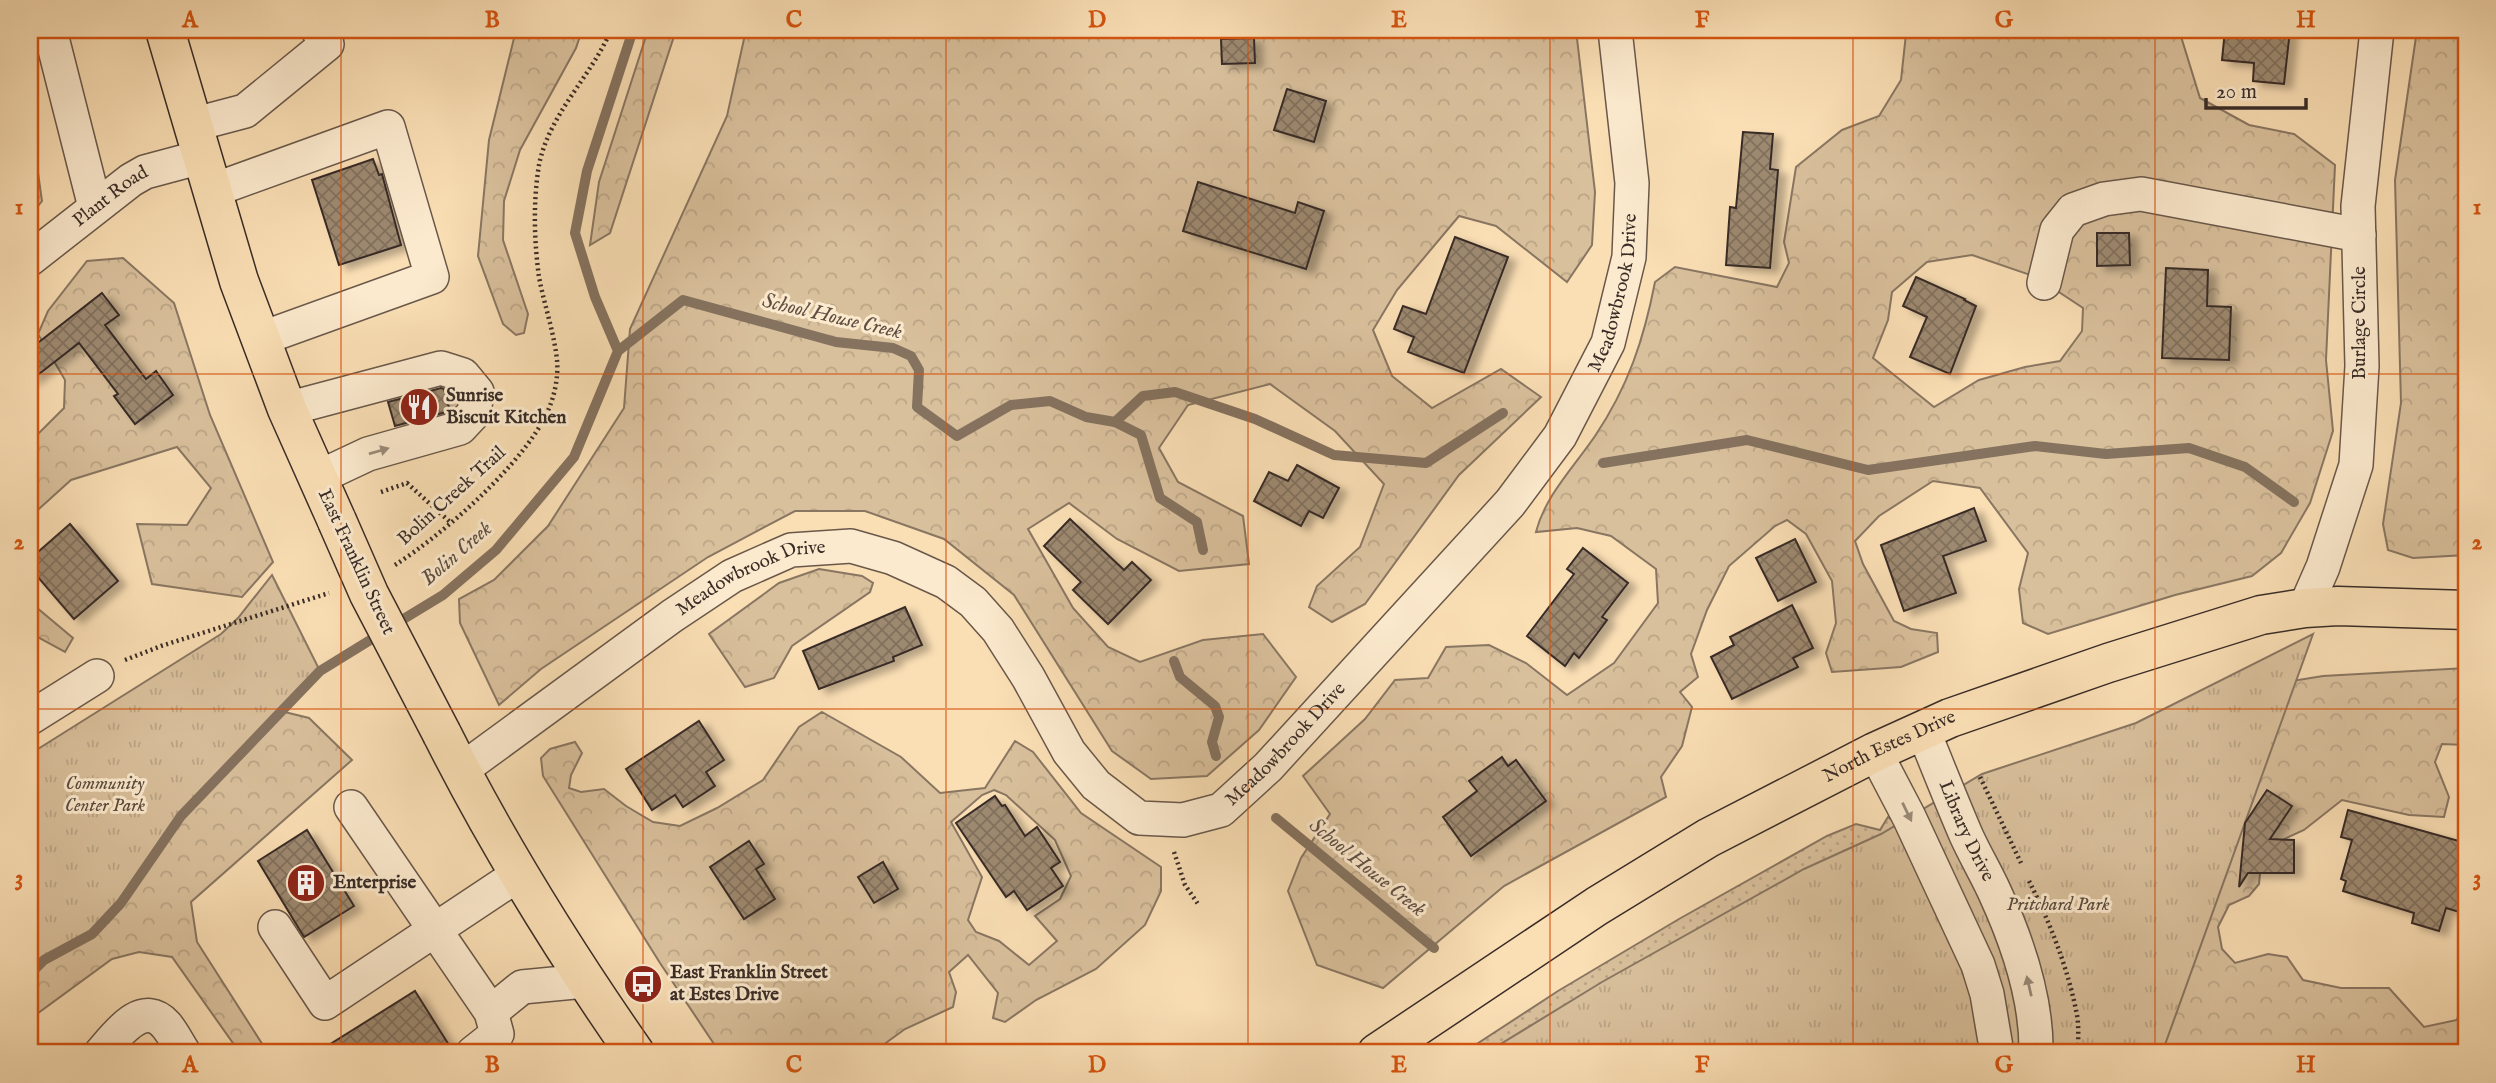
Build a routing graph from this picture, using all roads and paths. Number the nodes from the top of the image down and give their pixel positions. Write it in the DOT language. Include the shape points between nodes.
graph roads {
  1 [pos="50,30"];
  2 [pos="165,30"];
  3 [pos="318,30"];
  4 [pos="611,30"];
  5 [pos="1615,30"];
  6 [pos="2377,30"];
  7 [pos="201,158"];
  8 [pos="95,206"];
  9 [pos="2359,235"];
  10 [pos="30,259"];
  11 [pos="2043,283"];
  12 [pos="260,339"];
  13 [pos="287,409"];
  14 [pos="317,478"];
  15 [pos="382,492"];
  16 [pos="450,522"];
  17 [pos="385,571"];
  18 [pos="340,589"];
  19 [pos="2305,608"];
  20 [pos="2466,610"];
  21 [pos="97,676"];
  22 [pos="30,718"];
  23 [pos="1923,730"];
  24 [pos="1875,752"];
  25 [pos="460,771"];
  26 [pos="351,807"];
  27 [pos="1175,820"];
  28 [pos="519,874"];
  29 [pos="1198,904"];
  30 [pos="275,927"];
  31 [pos="435,931"];
  32 [pos="585,981"];
  33 [pos="491,1012"];
  34 [pos="100,1053"];
  35 [pos="184,1053"];
  36 [pos="474,1053"];
  37 [pos="635,1053"];
  38 [pos="1377,1053"];
  39 [pos="1997,1053"];
  40 [pos="2036,1053"];
  1 -- 8 [label="street"];
  2 -- 7 [label="main road, East Franklin Street"];
  3 -- 7 [label="street" via="327,44 245,111"];
  4 -- 16 [label="path, Bolin Creek Trail" via="556,121 540,161 536,243 557,360 549,409 514,461"];
  5 -- 27 [label="street, Meadowbrook Drive" via="1632,183 1629,257 1608,343 1560,436 1510,503 1268,767 1221,810"];
  6 -- 9 [label="street, Burlage Circle" via="2358,206"];
  7 -- 8 [label="street, Plant Road" via="145,172"];
  7 -- 12 [label="main road, East Franklin Street"];
  7 -- 12 [label="street" via="388,127 432,277"];
  8 -- 10 [label="street, Plant Road"];
  9 -- 11 [label="street" via="2141,194 2104,199 2073,210 2057,230"];
  9 -- 19 [label="street, Burlage Circle" via="2362,366 2356,465"];
  12 -- 13 [label="main road, East Franklin Street"];
  13 -- 14 [label="main road, East Franklin Street"];
  14 -- 13 [label="street, one-way" via="369,454 460,428 474,413 477,392 463,376 441,368"];
  14 -- 25 [label="main road, East Franklin Street, bridge" via="369,594"];
  15 -- 16 [label="path" via="407,483"];
  16 -- 17 [label="path, Bolin Creek Trail"];
  18 -- 21 [label="path" via="161,646"];
  19 -- 20 [label="main road, North Estes Drive"];
  19 -- 23 [label="main road, North Estes Drive" via="2261,615 2108,663"];
  21 -- 22 [label="street"];
  23 -- 24 [label="main road, North Estes Drive"];
  40 -- 23 [label="street, Library Drive, one-way" via="2037,1029 2028,981 1996,894 1966,836"];
  24 -- 38 [label="main road, North Estes Drive" via="1707,838"];
  24 -- 39 [label="street, one-way" via="1978,965"];
  25 -- 27 [label="street, Meadowbrook Drive" via="732,576 791,550 851,546 893,558 946,582 973,602 998,629 1069,752 1096,785 1139,818"];
  25 -- 28 [label="main road, East Franklin Street"];
  26 -- 31 [label="street"];
  27 -- 29 [label="path" via="1174,854"];
  28 -- 31 [label="street"];
  28 -- 32 [label="main road, East Franklin Street"];
  30 -- 31 [label="street" via="325,1003"];
  31 -- 33 [label="street"];
  32 -- 33 [label="street" via="522,987"];
  32 -- 37 [label="main road, East Franklin Street"];
  33 -- 36 [label="street" via="497,1034"];
  34 -- 35 [label="street" via="131,1020 144,1015 166,1024"];
}
